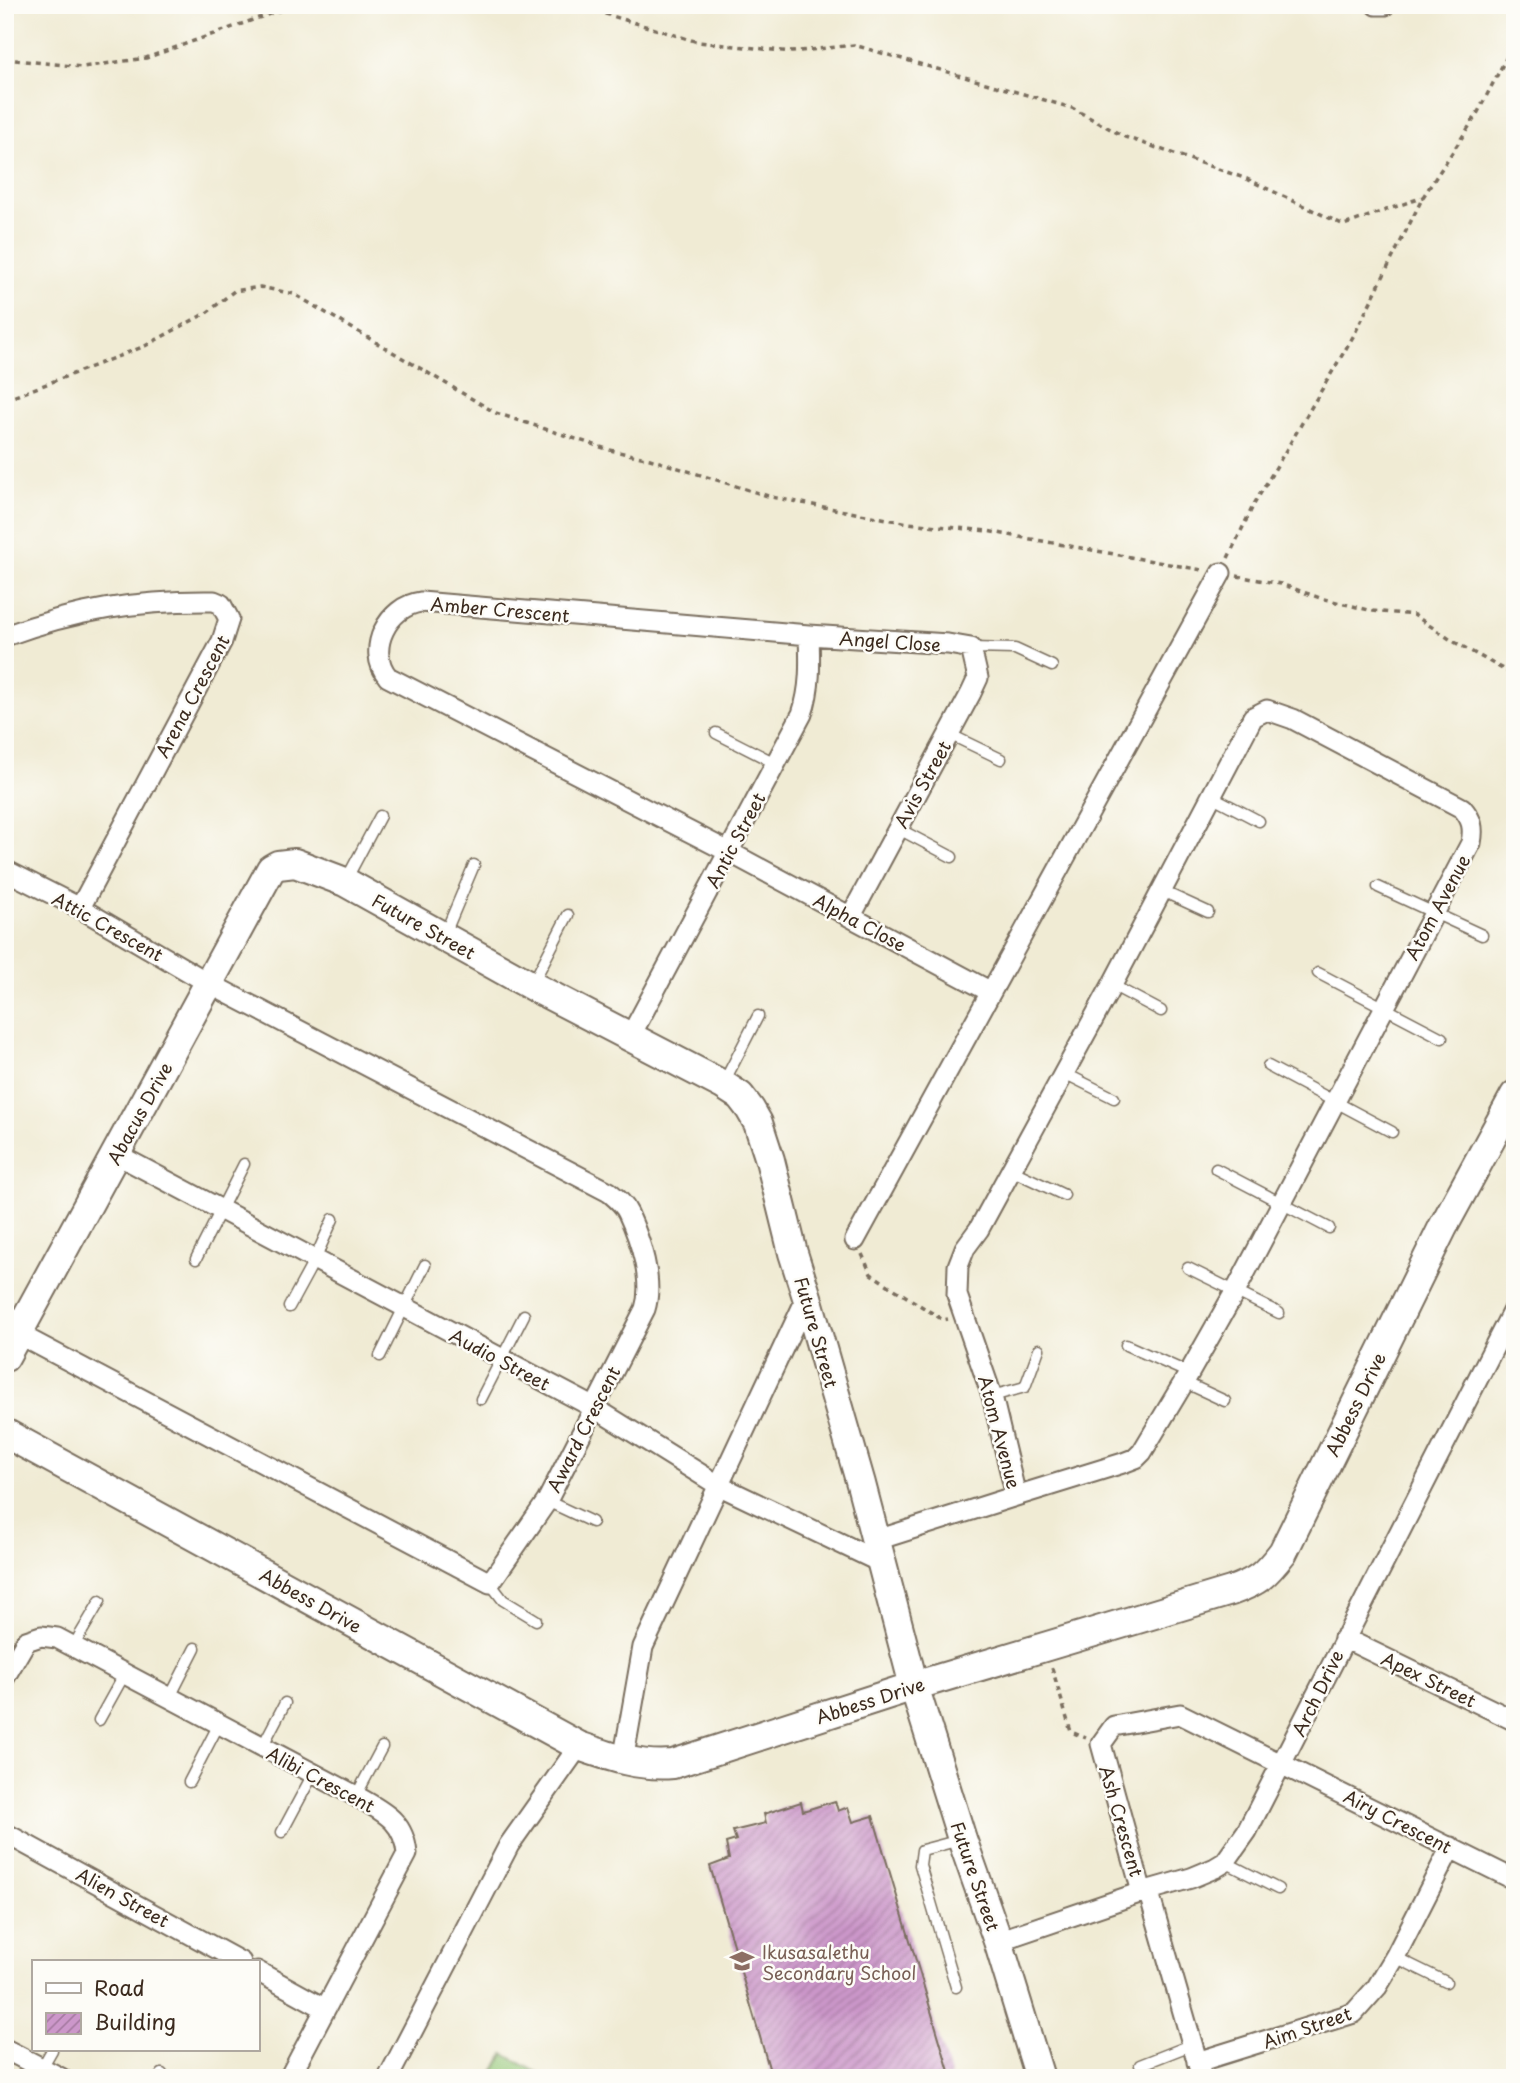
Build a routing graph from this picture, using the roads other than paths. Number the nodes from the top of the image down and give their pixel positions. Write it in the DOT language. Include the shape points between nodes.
graph roads {
  1 [pos="1377,5"];
  2 [pos="1385,5"];
  3 [pos="1221,573"];
  4 [pos="809,635"];
  5 [pos="5,636"];
  6 [pos="971,649"];
  7 [pos="1052,666"];
  8 [pos="716,733"];
  9 [pos="949,734"];
  10 [pos="1001,759"];
  11 [pos="775,763"];
  12 [pos="1210,796"];
  13 [pos="380,816"];
  14 [pos="1259,821"];
  15 [pos="897,828"];
  16 [pos="729,852"];
  17 [pos="952,857"];
  18 [pos="474,865"];
  19 [pos="271,869"];
  20 [pos="5,870"];
  21 [pos="345,882"];
  22 [pos="1378,887"];
  23 [pos="1162,891"];
  24 [pos="80,908"];
  25 [pos="1208,912"];
  26 [pos="1432,914"];
  27 [pos="568,915"];
  28 [pos="851,916"];
  29 [pos="1482,935"];
  30 [pos="444,936"];
  31 [pos="1318,973"];
  32 [pos="210,984"];
  33 [pos="1112,985"];
  34 [pos="531,986"];
  35 [pos="991,992"];
  36 [pos="1384,1007"];
  37 [pos="1161,1011"];
  38 [pos="758,1016"];
  39 [pos="629,1037"];
  40 [pos="1442,1038"];
  41 [pos="1268,1066"];
  42 [pos="1064,1073"];
  43 [pos="723,1085"];
  44 [pos="1515,1095"];
  45 [pos="1114,1098"];
  46 [pos="1333,1102"];
  47 [pos="1392,1132"];
  48 [pos="116,1154"];
  49 [pos="244,1164"];
  50 [pos="1010,1169"];
  51 [pos="1216,1169"];
  52 [pos="1064,1195"];
  53 [pos="1281,1201"];
  54 [pos="221,1209"];
  55 [pos="333,1219"];
  56 [pos="1329,1227"];
  57 [pos="855,1240"];
  58 [pos="196,1259"];
  59 [pos="314,1261"];
  60 [pos="425,1265"];
  61 [pos="1188,1268"];
  62 [pos="1235,1292"];
  63 [pos="807,1297"];
  64 [pos="1515,1306"];
  65 [pos="289,1307"];
  66 [pos="403,1308"];
  67 [pos="1279,1313"];
  68 [pos="524,1315"];
  69 [pos="10,1340"];
  70 [pos="1126,1345"];
  71 [pos="1038,1349"];
  72 [pos="380,1356"];
  73 [pos="501,1359"];
  74 [pos="1187,1378"];
  75 [pos="992,1396"];
  76 [pos="481,1399"];
  77 [pos="1225,1401"];
  78 [pos="593,1407"];
  79 [pos="5,1433"];
  80 [pos="718,1485"];
  81 [pos="1016,1496"];
  82 [pos="547,1501"];
  83 [pos="592,1522"];
  84 [pos="880,1552"];
  85 [pos="490,1583"];
  86 [pos="100,1601"];
  87 [pos="536,1620"];
  88 [pos="1344,1638"];
  89 [pos="74,1645"];
  90 [pos="195,1648"];
  91 [pos="125,1673"];
  92 [pos="5,1678"];
  93 [pos="914,1686"];
  94 [pos="170,1697"];
  95 [pos="285,1703"];
  96 [pos="99,1720"];
  97 [pos="1515,1721"];
  98 [pos="219,1724"];
  99 [pos="579,1746"];
  100 [pos="262,1747"];
  101 [pos="382,1747"];
  102 [pos="623,1761"];
  103 [pos="1282,1763"];
  104 [pos="313,1774"];
  105 [pos="188,1782"];
  106 [pos="356,1796"];
  107 [pos="282,1832"];
  108 [pos="5,1833"];
  109 [pos="962,1839"];
  110 [pos="1451,1847"];
  111 [pos="1226,1862"];
  112 [pos="1515,1880"];
  113 [pos="1278,1889"];
  114 [pos="1145,1891"];
  115 [pos="998,1941"];
  116 [pos="1395,1957"];
  117 [pos="237,1960"];
  118 [pos="259,1972"];
  119 [pos="1446,1982"];
  120 [pos="956,1987"];
  121 [pos="324,2008"];
  122 [pos="5,2049"];
  123 [pos="51,2052"];
  124 [pos="1197,2061"];
  125 [pos="1140,2065"];
  126 [pos="39,2073"];
  127 [pos="61,2078"];
  128 [pos="289,2078"];
  129 [pos="388,2078"];
  130 [pos="1040,2078"];
  1 -- 2 [label="street"];
  3 -- 35 [label="street"];
  4 -- 6 [label="street, Angel Close"];
  4 -- 11 [label="street, Antic Street" via="808,697"];
  4 -- 16 [label="street, Amber Crescent" via="421,602 397,612 384,631 377,655 388,677"];
  5 -- 24 [label="street, Arena Crescent" via="94,610 141,603 214,601 229,619 222,641"];
  6 -- 7 [label="lane" via="1015,649"];
  6 -- 9 [label="street, Avis Street" via="978,678"];
  8 -- 11 [label="lane"];
  9 -- 10 [label="lane"];
  9 -- 15 [label="street, Avis Street"];
  11 -- 16 [label="street, Antic Street"];
  12 -- 14 [label="lane"];
  12 -- 23 [label="street, Atom Avenue"];
  12 -- 26 [label="street, Atom Avenue" via="1253,717 1267,710 1293,719 1462,808 1472,825 1471,843"];
  13 -- 21 [label="lane"];
  15 -- 17 [label="lane"];
  15 -- 28 [label="street, Avis Street"];
  16 -- 28 [label="street, Alpha Close"];
  16 -- 39 [label="street, Antic Street"];
  18 -- 30 [label="lane"];
  19 -- 21 [label="street, Future Street" via="295,863"];
  19 -- 32 [label="street, Abacus Drive"];
  20 -- 24 [label="street, Attic Crescent"];
  21 -- 30 [label="street, Future Street"];
  22 -- 26 [label="lane"];
  23 -- 25 [label="lane"];
  23 -- 33 [label="street, Atom Avenue"];
  24 -- 32 [label="street, Attic Crescent"];
  26 -- 29 [label="lane"];
  26 -- 36 [label="street, Atom Avenue"];
  27 -- 34 [label="lane"];
  28 -- 35 [label="street, Alpha Close"];
  30 -- 34 [label="street, Future Street"];
  31 -- 36 [label="lane"];
  32 -- 48 [label="street, Abacus Drive"];
  32 -- 78 [label="street, Award Crescent" via="620,1201 647,1269 649,1292 645,1309"];
  33 -- 37 [label="lane"];
  33 -- 42 [label="street, Atom Avenue"];
  34 -- 39 [label="street, Future Street"];
  35 -- 57 [label="street"];
  36 -- 40 [label="lane"];
  36 -- 46 [label="street, Atom Avenue"];
  38 -- 43 [label="lane"];
  39 -- 43 [label="street, Future Street"];
  41 -- 46 [label="lane"];
  42 -- 45 [label="lane"];
  42 -- 50 [label="street, Atom Avenue"];
  43 -- 63 [label="street, Future Street" via="740,1096 758,1123"];
  44 -- 93 [label="street, Abbess Drive" via="1443,1227 1283,1552 1269,1570 1254,1583 1231,1591"];
  46 -- 47 [label="lane"];
  46 -- 53 [label="street, Atom Avenue"];
  48 -- 54 [label="street, Audio Street"];
  48 -- 69 [label="street, Abacus Drive"];
  49 -- 54 [label="lane"];
  50 -- 52 [label="lane"];
  50 -- 75 [label="street, Atom Avenue" via="958,1266 957,1295"];
  51 -- 53 [label="lane"];
  53 -- 56 [label="lane"];
  53 -- 62 [label="street, Atom Avenue"];
  54 -- 58 [label="lane"];
  54 -- 59 [label="street, Audio Street"];
  55 -- 59 [label="lane"];
  59 -- 65 [label="lane"];
  59 -- 66 [label="street, Audio Street"];
  60 -- 66 [label="lane"];
  61 -- 62 [label="lane"];
  62 -- 67 [label="lane"];
  62 -- 74 [label="street, Atom Avenue"];
  63 -- 80 [label="street"];
  63 -- 84 [label="street, Future Street"];
  64 -- 88 [label="street, Arch Drive"];
  66 -- 72 [label="lane"];
  66 -- 73 [label="street, Audio Street"];
  68 -- 73 [label="lane"];
  69 -- 85 [label="street"];
  70 -- 74 [label="lane"];
  71 -- 75 [label="lane" via="1025,1387"];
  73 -- 76 [label="lane"];
  73 -- 78 [label="street, Audio Street"];
  74 -- 77 [label="lane"];
  74 -- 81 [label="street, Atom Avenue" via="1136,1458"];
  75 -- 81 [label="street, Atom Avenue"];
  78 -- 80 [label="street, Audio Street"];
  78 -- 82 [label="street, Award Crescent"];
  79 -- 99 [label="street, Abbess Drive"];
  80 -- 84 [label="street, Audio Street"];
  80 -- 102 [label="street" via="643,1647"];
  81 -- 84 [label="street"];
  82 -- 83 [label="lane"];
  82 -- 85 [label="street, Award Crescent"];
  84 -- 93 [label="street, Future Street"];
  85 -- 87 [label="lane" via="503,1600"];
  86 -- 89 [label="lane"];
  88 -- 97 [label="street, Apex Street"];
  88 -- 103 [label="street, Arch Drive"];
  89 -- 91 [label="street, Alibi Crescent"];
  89 -- 92 [label="street, Alibi Crescent" via="50,1636 32,1637"];
  90 -- 94 [label="lane"];
  91 -- 94 [label="street, Alibi Crescent"];
  91 -- 96 [label="lane"];
  93 -- 102 [label="street, Abbess Drive" via="685,1761 658,1765"];
  93 -- 109 [label="street, Future Street"];
  94 -- 98 [label="street, Alibi Crescent"];
  95 -- 100 [label="lane"];
  98 -- 100 [label="street, Alibi Crescent"];
  98 -- 105 [label="lane"];
  99 -- 102 [label="street, Abbess Drive"];
  99 -- 129 [label="street" via="509,1845"];
  100 -- 104 [label="street, Alibi Crescent"];
  101 -- 106 [label="lane"];
  103 -- 110 [label="street, Airy Crescent"];
  103 -- 111 [label="street, Arch Drive"];
  103 -- 114 [label="street, Ash Crescent" via="1180,1714 1114,1726 1101,1744"];
  104 -- 106 [label="street, Alibi Crescent"];
  104 -- 107 [label="lane"];
  106 -- 121 [label="street, Alibi Crescent" via="393,1820 407,1854"];
  108 -- 117 [label="street, Alien Street"];
  109 -- 115 [label="street, Future Street"];
  109 -- 120 [label="lane" via="922,1850 920,1865"];
  110 -- 112 [label="street, Airy Crescent"];
  110 -- 116 [label="street, Aim Street"];
  111 -- 113 [label="lane"];
  111 -- 114 [label="street"];
  114 -- 115 [label="street"];
  114 -- 124 [label="street"];
  115 -- 130 [label="street, Future Street"];
  116 -- 119 [label="lane"];
  116 -- 124 [label="street, Aim Street" via="1354,2014"];
  118 -- 121 [label="street"];
  121 -- 128 [label="street, Alibi Crescent"];
  122 -- 126 [label="street"];
  123 -- 126 [label="lane"];
  124 -- 125 [label="lane"];
  126 -- 127 [label="street"];
}
